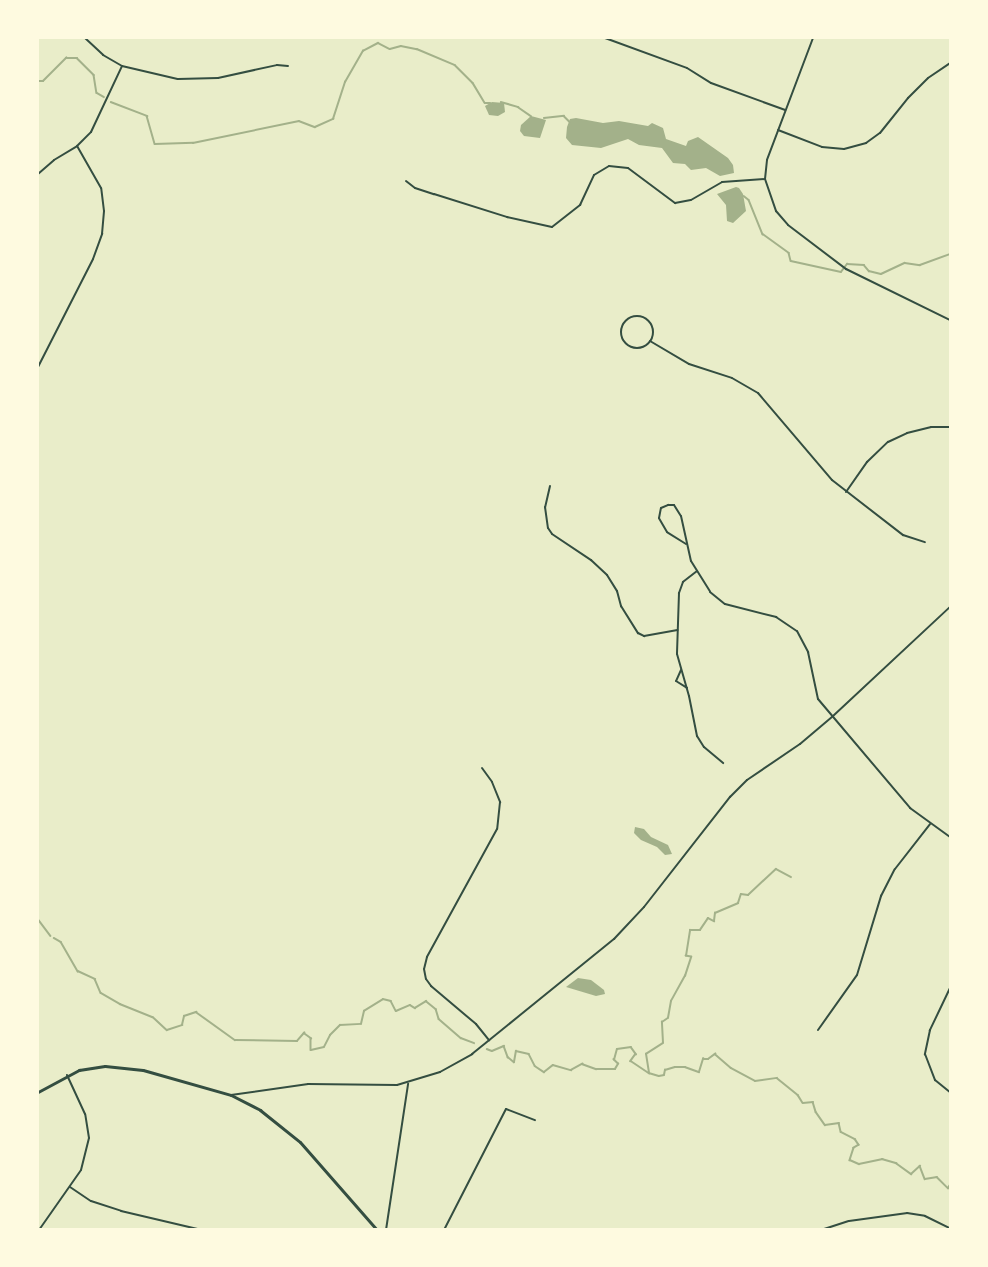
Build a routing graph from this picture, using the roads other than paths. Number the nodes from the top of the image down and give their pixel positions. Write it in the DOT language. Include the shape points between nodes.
graph roads {
  1 [pos="85,38"];
  2 [pos="605,38"];
  3 [pos="813,38"];
  4 [pos="951,63"];
  5 [pos="122,66"];
  6 [pos="288,66"];
  7 [pos="785,110"];
  8 [pos="778,130"];
  9 [pos="77,146"];
  10 [pos="38,174"];
  11 [pos="765,179"];
  12 [pos="406,181"];
  13 [pos="951,320"];
  14 [pos="650,341"];
  15 [pos="38,367"];
  16 [pos="951,427"];
  17 [pos="550,486"];
  18 [pos="846,492"];
  19 [pos="925,542"];
  20 [pos="686,544"];
  21 [pos="697,571"];
  22 [pos="951,607"];
  23 [pos="677,630"];
  24 [pos="681,670"];
  25 [pos="687,688"];
  26 [pos="833,716"];
  27 [pos="723,763"];
  28 [pos="482,768"];
  29 [pos="930,824"];
  30 [pos="951,837"];
  31 [pos="951,988"];
  32 [pos="818,1030"];
  33 [pos="489,1040"];
  34 [pos="67,1075"];
  35 [pos="408,1083"];
  36 [pos="38,1092"];
  37 [pos="951,1092"];
  38 [pos="231,1095"];
  39 [pos="535,1120"];
  40 [pos="70,1187"];
  41 [pos="951,1228"];
  42 [pos="39,1230"];
  43 [pos="202,1230"];
  44 [pos="377,1230"];
  45 [pos="386,1230"];
  46 [pos="444,1230"];
  47 [pos="821,1230"];
  1 -- 5 [label="street"];
  2 -- 7 [label="street"];
  3 -- 7 [label="street"];
  4 -- 8 [label="street" via="928,78 866,144 844,149 822,147"];
  5 -- 6 [label="street" via="191,80"];
  5 -- 9 [label="street" via="98,120"];
  7 -- 8 [label="street"];
  8 -- 11 [label="street"];
  9 -- 10 [label="street"];
  9 -- 15 [label="street" via="100,188 102,234 93,260"];
  11 -- 12 [label="street" via="722,182 691,200 675,203 627,168 609,166 594,174 580,205 552,227 507,217 415,188"];
  11 -- 13 [label="street" via="776,211 788,225 845,268"];
  14 -- 14 [label="street" via="652,329 645,319 635,316 623,325 622,338 627,345 637,348"];
  14 -- 18 [label="street" via="689,364 732,378 758,393 824,473"];
  16 -- 18 [label="street" via="931,427 888,442 867,462"];
  17 -- 23 [label="street" via="545,507 549,530 607,575 638,633 644,636"];
  18 -- 19 [label="street" via="903,535"];
  20 -- 20 [label="street" via="681,516 674,505 661,508 658,518 667,532"];
  20 -- 21 [label="street"];
  21 -- 23 [label="street" via="683,582 680,590"];
  21 -- 26 [label="street" via="710,592 724,604 776,617 796,631 808,652 818,699"];
  22 -- 26 [label="street"];
  23 -- 24 [label="street"];
  24 -- 25 [label="street"];
  24 -- 25 [label="street" via="676,681"];
  25 -- 27 [label="street" via="697,736 707,751"];
  26 -- 29 [label="street" via="893,790"];
  26 -- 33 [label="street" via="730,796 644,908 619,934"];
  28 -- 33 [label="street" via="500,802 497,829 424,969 431,986"];
  29 -- 30 [label="street"];
  29 -- 32 [label="street" via="891,878 876,908 856,975"];
  31 -- 37 [label="street" via="930,1030 925,1054 935,1080"];
  33 -- 35 [label="street" via="459,1063"];
  34 -- 36 [label="street"];
  34 -- 38 [label="street" via="96,1066 134,1068"];
  34 -- 40 [label="street" via="85,1114 89,1138 81,1170"];
  35 -- 38 [label="street" via="308,1084"];
  35 -- 45 [label="street"];
  38 -- 44 [label="street" via="260,1110 300,1142"];
  39 -- 46 [label="street" via="506,1108"];
  40 -- 42 [label="street"];
  40 -- 43 [label="street" via="91,1201 121,1211"];
  41 -- 47 [label="street" via="908,1213 849,1221"];
}
